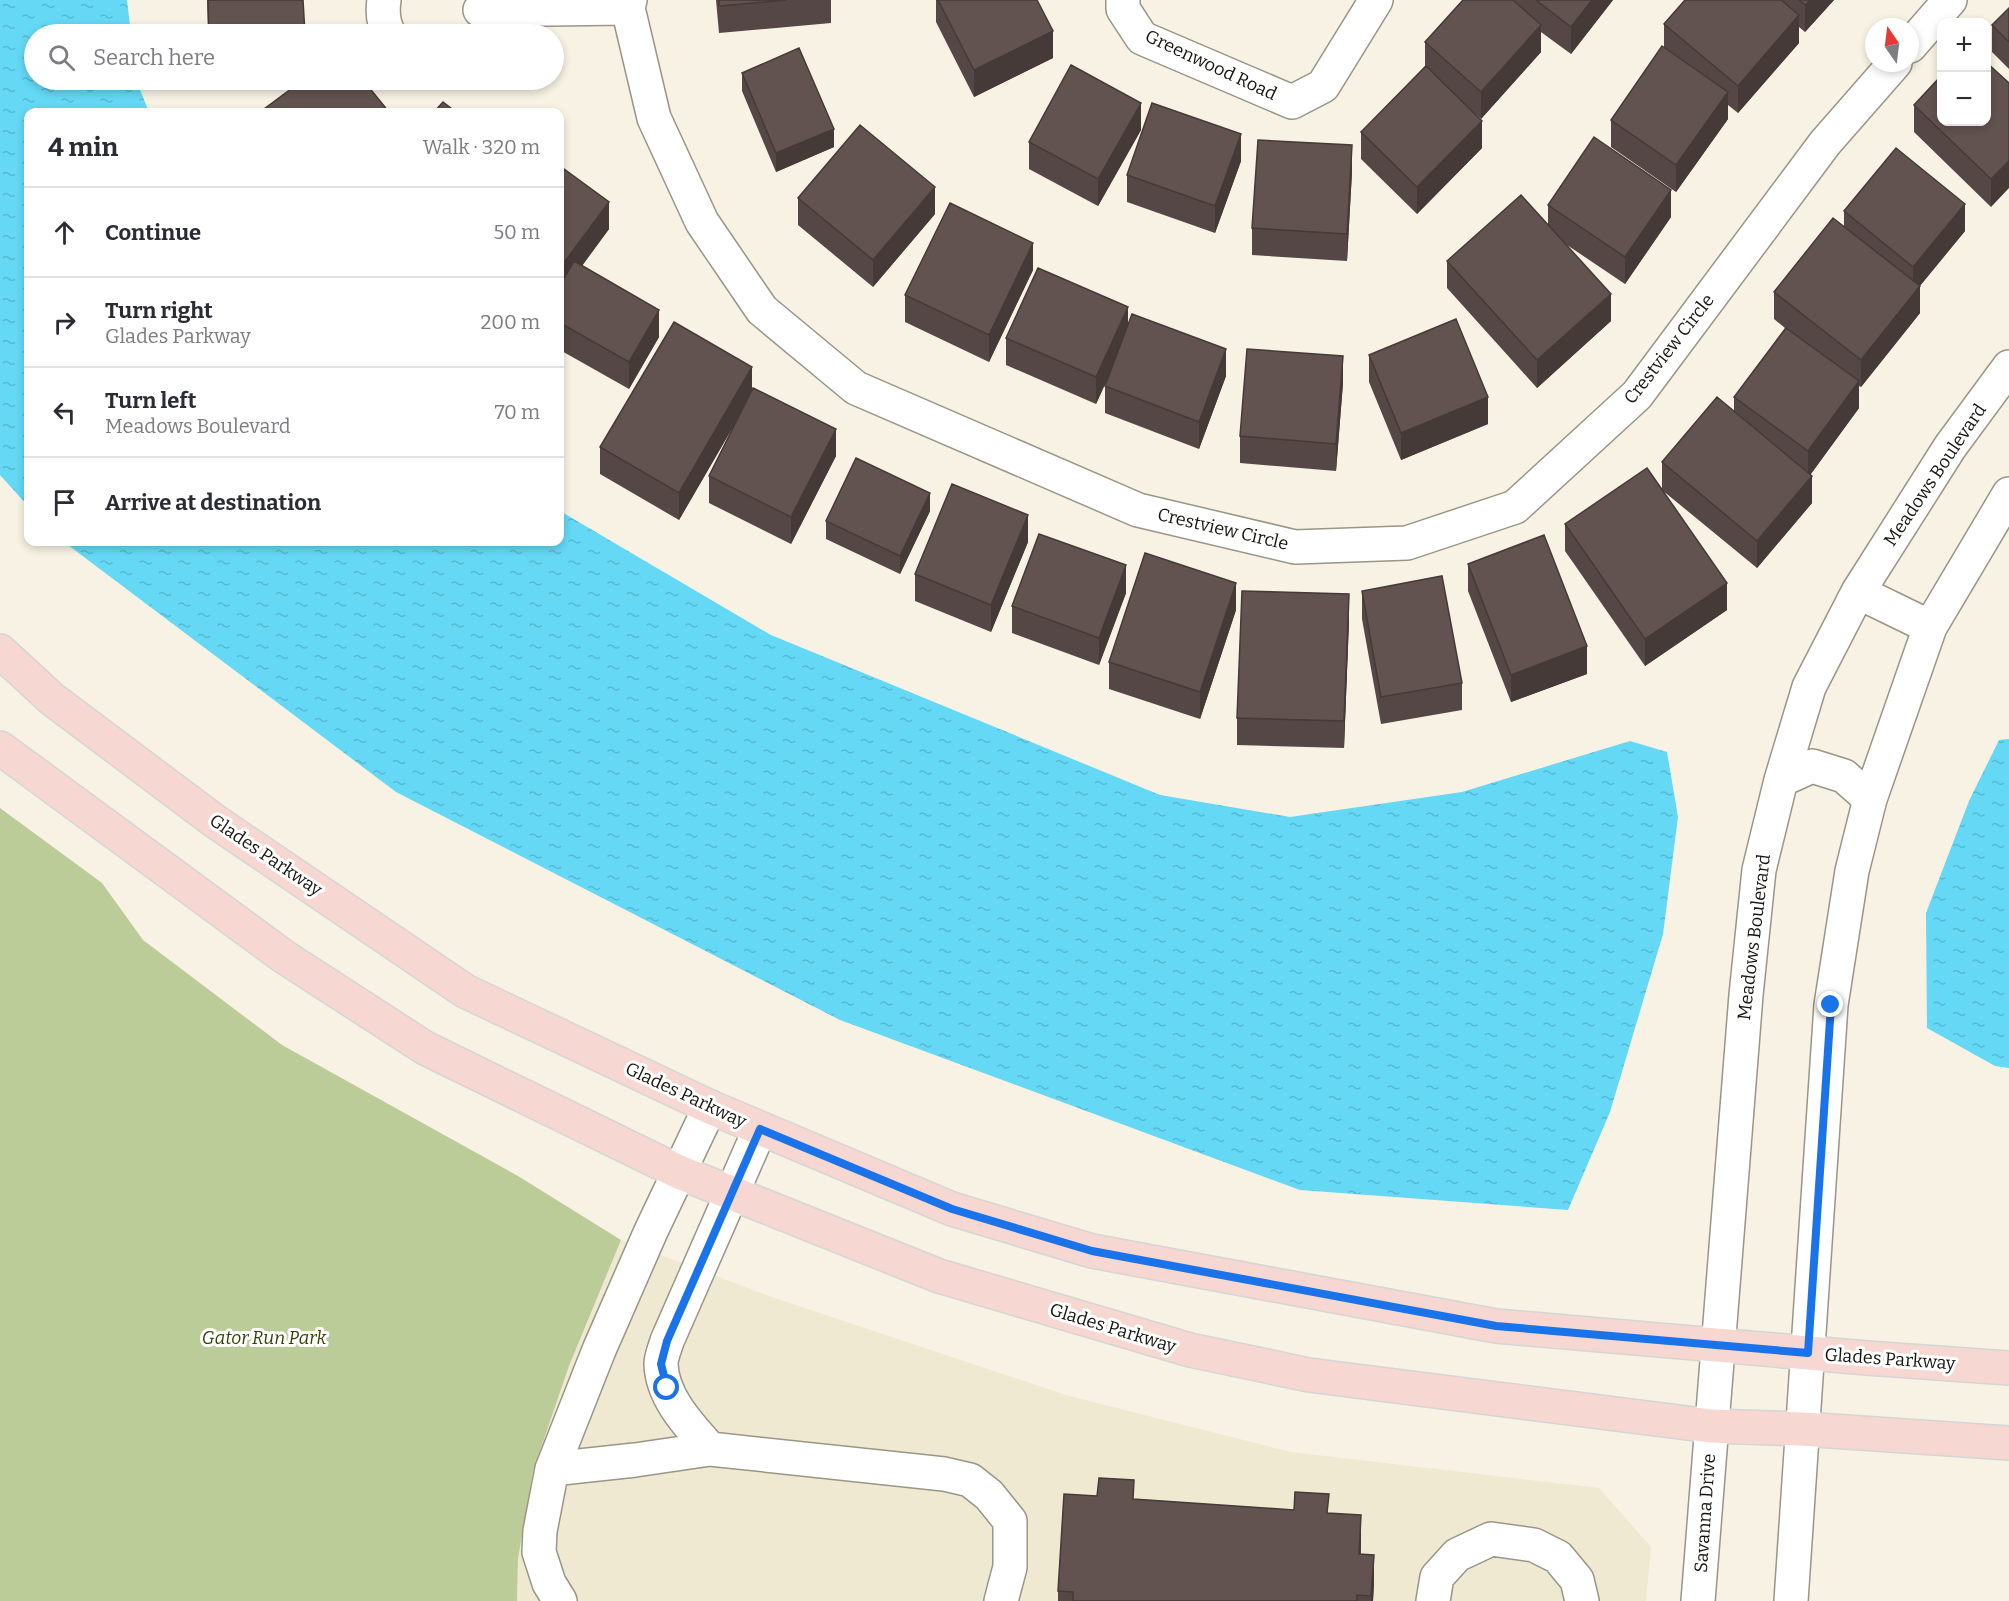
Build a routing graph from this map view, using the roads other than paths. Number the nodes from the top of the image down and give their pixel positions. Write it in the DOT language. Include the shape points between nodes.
graph roads {
  1 [pos="384,0"];
  2 [pos="1123,0"];
  3 [pos="1376,0"];
  4 [pos="1950,0"];
  5 [pos="629,4"];
  6 [pos="477,15"];
  7 [pos="384,24"];
  8 [pos="1919,36"];
  9 [pos="1887,72"];
  10 [pos="2009,367"];
  11 [pos="2009,494"];
  12 [pos="1858,592"];
  13 [pos="1930,627"];
  14 [pos="0,651"];
  15 [pos="0,748"];
  16 [pos="1781,780"];
  17 [pos="1870,799"];
  18 [pos="710,1107"];
  19 [pos="760,1129"];
  20 [pos="679,1172"];
  21 [pos="731,1194"];
  22 [pos="1718,1346"];
  23 [pos="1808,1353"];
  24 [pos="2009,1368"];
  25 [pos="1711,1426"];
  26 [pos="1802,1429"];
  27 [pos="2009,1443"];
  28 [pos="710,1449"];
  29 [pos="552,1470"];
  30 [pos="560,1601"];
  31 [pos="1000,1601"];
  32 [pos="1433,1601"];
  33 [pos="1582,1601"];
  34 [pos="1698,1601"];
  35 [pos="1791,1601"];
  1 -- 7 [label="street"];
  2 -- 3 [label="street, Greenwood Road" via="1123,9 1142,38 1292,102 1323,86"];
  4 -- 8 [label="street"];
  5 -- 6 [label="street, Crestview Circle"];
  5 -- 9 [label="street, Crestview Circle" via="654,118 702,222 762,310 856,388 1138,510 1295,547 1407,543 1515,507 1637,395 1825,143"];
  10 -- 12 [label="street, Meadows Boulevard" via="1950,447"];
  11 -- 13 [label="street"];
  12 -- 13 [label="street"];
  12 -- 16 [label="street, Meadows Boulevard" via="1809,687"];
  13 -- 17 [label="street"];
  14 -- 18 [label="main road, Glades Parkway" via="52,699 216,822 465,991"];
  15 -- 20 [label="main road, Glades Parkway" via="283,956 425,1048"];
  16 -- 17 [label="street" via="1812,766 1844,776"];
  16 -- 22 [label="street, Meadows Boulevard" via="1759,870 1744,1007"];
  17 -- 23 [label="street" via="1852,871 1831,1005"];
  18 -- 19 [label="main road, Glades Parkway"];
  18 -- 20 [label="street"];
  19 -- 21 [label="street"];
  19 -- 22 [label="main road, Glades Parkway" via="952,1209 1092,1251 1496,1326"];
  20 -- 21 [label="main road, Glades Parkway"];
  20 -- 29 [label="street" via="599,1350"];
  21 -- 25 [label="main road, Glades Parkway" via="939,1276 1190,1350 1310,1375"];
  21 -- 28 [label="street" via="667,1341 661,1364 667,1388 683,1419"];
  22 -- 23 [label="main road, Glades Parkway"];
  22 -- 25 [label="street, Meadows Boulevard"];
  23 -- 24 [label="main road, Glades Parkway"];
  23 -- 26 [label="street"];
  25 -- 26 [label="main road, Glades Parkway"];
  25 -- 34 [label="street, Savanna Drive"];
  26 -- 27 [label="main road, Glades Parkway"];
  26 -- 35 [label="street"];
  28 -- 29 [label="street"];
  28 -- 31 [label="street" via="970,1480 989,1495 1010,1521 1010,1567"];
  29 -- 30 [label="street" via="539,1552 549,1583"];
  32 -- 33 [label="street" via="1437,1577 1457,1555 1491,1539 1534,1545 1558,1557 1577,1580"];
}
